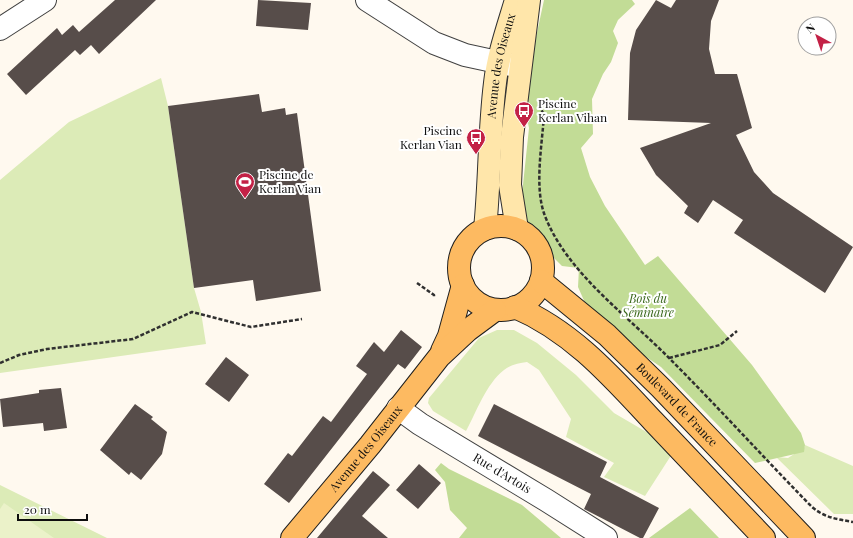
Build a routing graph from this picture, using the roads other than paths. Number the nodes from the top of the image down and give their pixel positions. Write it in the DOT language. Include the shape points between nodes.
graph roads {
  1 [pos="45,0"];
  2 [pos="367,0"];
  3 [pos="516,0"];
  4 [pos="529,0"];
  5 [pos="0,29"];
  6 [pos="498,62"];
  7 [pos="520,68"];
  8 [pos="485,229"];
  9 [pos="517,229"];
  10 [pos="541,281"];
  11 [pos="463,285"];
  12 [pos="505,308"];
  13 [pos="439,357"];
  14 [pos="398,408"];
  15 [pos="292,538"];
  16 [pos="606,538"];
  17 [pos="764,538"];
  18 [pos="804,538"];
  1 -- 5 [label="street"];
  2 -- 6 [label="street" via="434,43 465,55"];
  3 -- 6 [label="main road, Avenue des Oiseaux"];
  4 -- 7 [label="main road, Avenue des Oiseaux"];
  6 -- 7 [label="street"];
  6 -- 8 [label="main road, Avenue des Oiseaux"];
  7 -- 9 [label="main road, Avenue des Oiseaux" via="512,137 510,185"];
  8 -- 9 [label="main road" via="506,226"];
  8 -- 11 [label="main road" via="473,236 465,246 459,272"];
  9 -- 10 [label="main road" via="528,235 542,256"];
  10 -- 12 [label="main road" via="526,302"];
  10 -- 18 [label="main road, Boulevard de France" via="607,335"];
  11 -- 12 [label="main road" via="471,297 482,305"];
  11 -- 13 [label="main road, Avenue des Oiseaux" via="449,336"];
  12 -- 13 [label="main road, Avenue des Oiseaux" via="468,330"];
  12 -- 17 [label="main road" via="537,316 583,350 622,387"];
  13 -- 14 [label="main road, Avenue des Oiseaux"];
  14 -- 15 [label="main road, Avenue des Oiseaux"];
  14 -- 16 [label="street, Rue d'Artois"];
}
